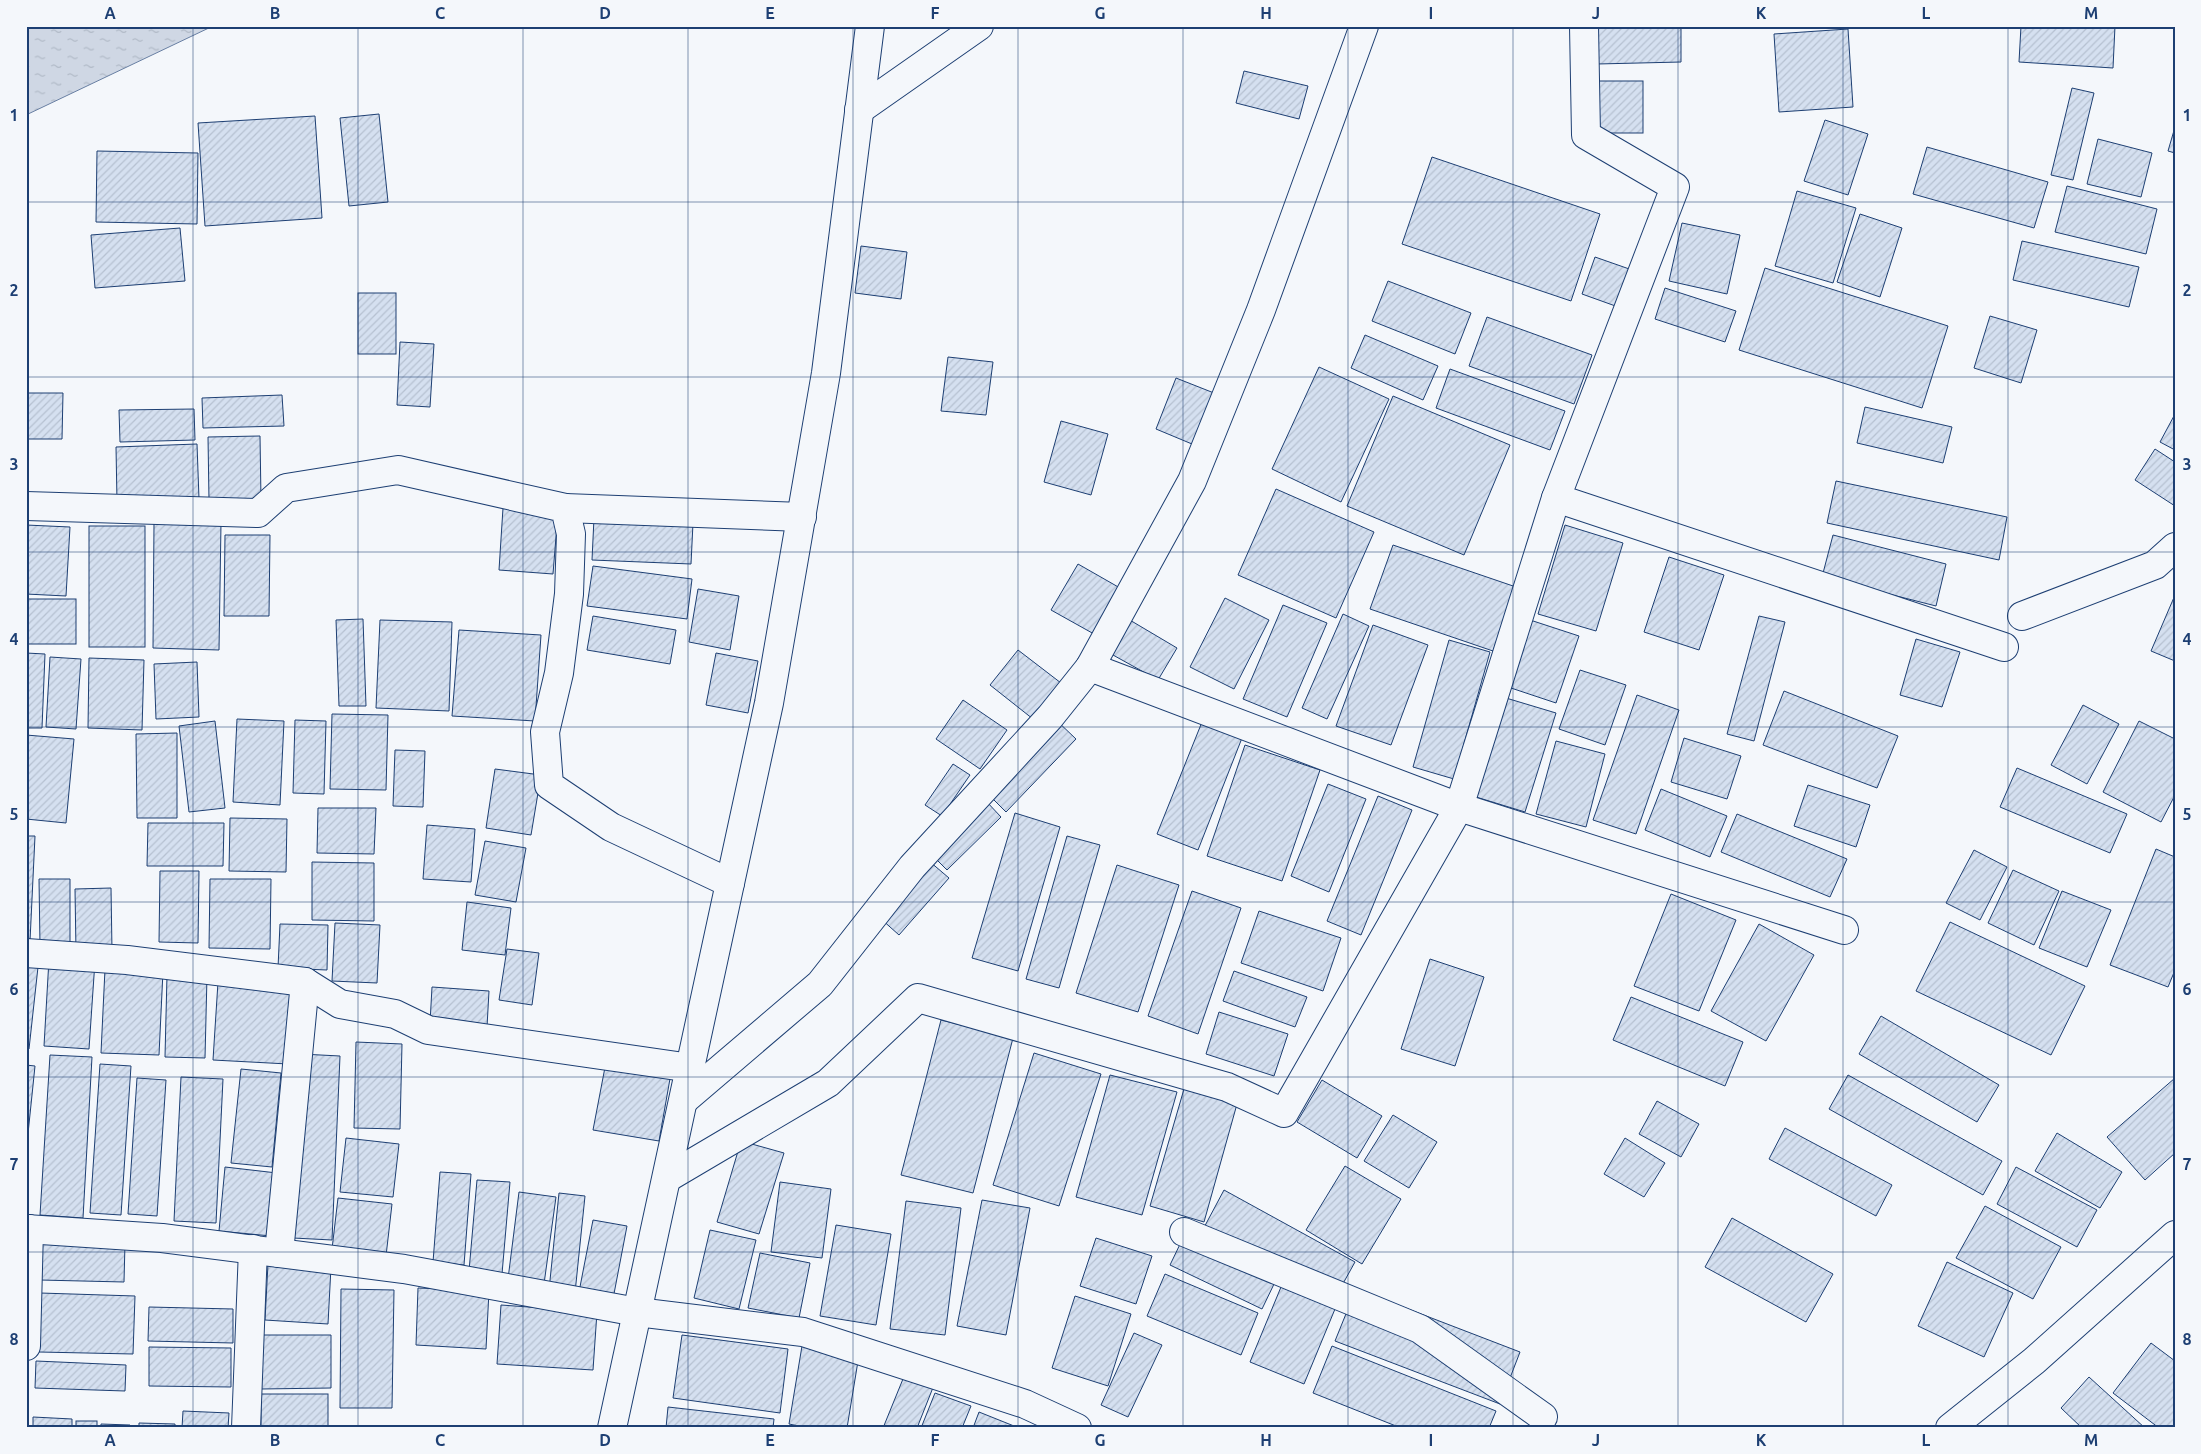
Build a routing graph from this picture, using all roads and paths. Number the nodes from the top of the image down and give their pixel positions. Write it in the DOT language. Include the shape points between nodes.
graph roads {
  1 [pos="870,26"];
  2 [pos="979,26"];
  3 [pos="1364,26"];
  4 [pos="1584,26"];
  5 [pos="860,110"];
  6 [pos="1556,498"];
  7 [pos="26,506"];
  8 [pos="565,508"];
  9 [pos="802,517"];
  10 [pos="2175,547"];
  11 [pos="2022,616"];
  12 [pos="2004,647"];
  13 [pos="1090,667"];
  14 [pos="1459,807"];
  15 [pos="730,883"];
  16 [pos="1844,930"];
  17 [pos="26,953"];
  18 [pos="305,982"];
  19 [pos="691,1068"];
  20 [pos="684,1100"];
  21 [pos="667,1178"];
  22 [pos="28,1229"];
  23 [pos="1184,1232"];
  24 [pos="2175,1235"];
  25 [pos="252,1249"];
  26 [pos="279,1253"];
  27 [pos="637,1312"];
  28 [pos="26,1346"];
  29 [pos="1543,1417"];
  30 [pos="246,1428"];
  31 [pos="612,1428"];
  32 [pos="1077,1428"];
  33 [pos="1950,1428"];
  1 -- 5 [label="street"];
  2 -- 5 [label="street"];
  3 -- 13 [label="street" via="1261,310 1192,481"];
  4 -- 6 [label="street" via="1586,136 1675,187"];
  5 -- 9 [label="street" via="826,373"];
  6 -- 12 [label="street"];
  6 -- 14 [label="street"];
  7 -- 8 [label="street" via="258,513 286,488 398,470"];
  8 -- 9 [label="street"];
  8 -- 15 [label="street" via="571,534 569,594 559,673 545,732 549,785 611,827"];
  9 -- 15 [label="street" via="769,703"];
  10 -- 11 [label="street" via="2155,565"];
  13 -- 14 [label="street"];
  13 -- 20 [label="street" via="1050,717 912,867 820,984"];
  14 -- 16 [label="street"];
  14 -- 21 [label="street" via="1284,1113 1227,1087 918,998 828,1083"];
  15 -- 19 [label="street"];
  17 -- 18 [label="street" via="127,960"];
  18 -- 19 [label="street" via="340,1004 395,1014 428,1030"];
  18 -- 26 [label="street"];
  19 -- 20 [label="street"];
  20 -- 21 [label="street"];
  21 -- 27 [label="street"];
  22 -- 25 [label="street" via="162,1238"];
  22 -- 28 [label="street"];
  23 -- 29 [label="street" via="1420,1329"];
  24 -- 33 [label="street" via="2034,1361"];
  25 -- 26 [label="street"];
  25 -- 30 [label="street"];
  26 -- 27 [label="street" via="404,1269"];
  27 -- 31 [label="street"];
  27 -- 32 [label="street" via="803,1332 1025,1404"];
}
